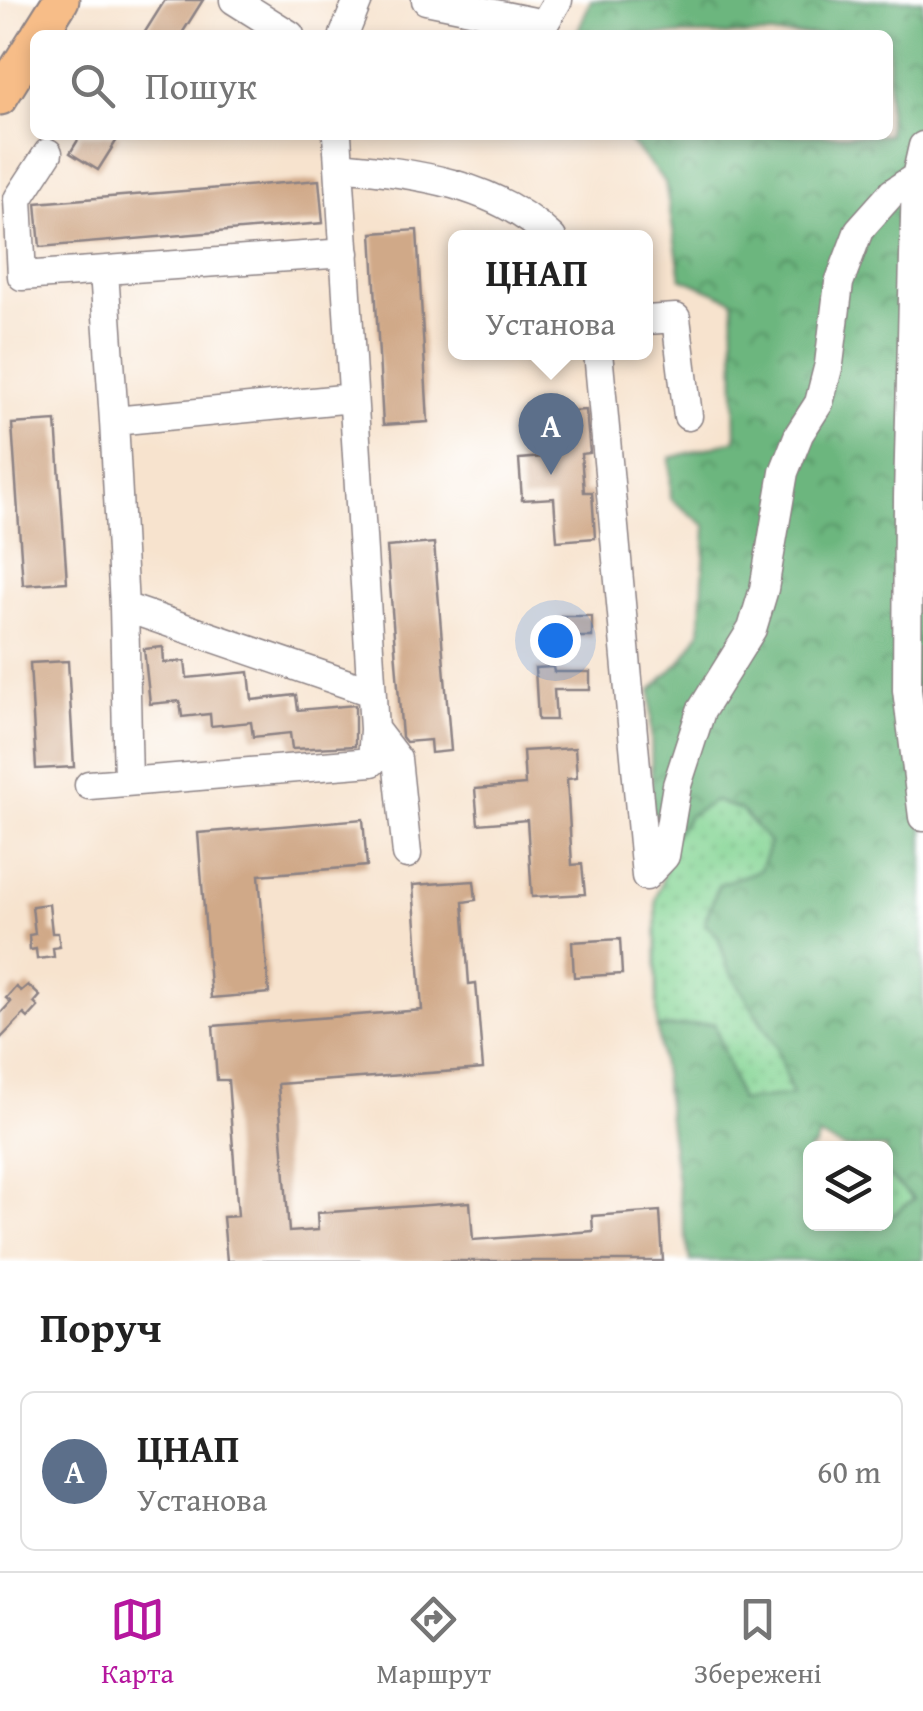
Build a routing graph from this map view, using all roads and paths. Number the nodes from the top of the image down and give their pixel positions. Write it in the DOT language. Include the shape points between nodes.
graph roads {
  1 [pos="61,0"];
  2 [pos="234,0"];
  3 [pos="358,0"];
  4 [pos="426,0"];
  5 [pos="558,0"];
  6 [pos="42,30"];
  7 [pos="282,30"];
  8 [pos="346,30"];
  9 [pos="30,49"];
  10 [pos="0,97"];
  11 [pos="338,140"];
  12 [pos="923,146"];
  13 [pos="48,153"];
  14 [pos="339,166"];
  15 [pos="916,177"];
  16 [pos="544,230"];
  17 [pos="345,253"];
  18 [pos="104,270"];
  19 [pos="653,320"];
  20 [pos="599,360"];
  21 [pos="354,398"];
  22 [pos="688,416"];
  23 [pos="114,421"];
  24 [pos="124,607"];
  25 [pos="372,692"];
  26 [pos="374,729"];
  27 [pos="128,782"];
  28 [pos="90,784"];
  29 [pos="923,818"];
  30 [pos="407,854"];
  1 -- 6 [label="main road"];
  2 -- 7 [label="lane"];
  3 -- 8 [label="lane"];
  4 -- 5 [label="lane" via="544,24"];
  9 -- 10 [label="main road"];
  11 -- 14 [label="lane"];
  12 -- 15 [label="lane"];
  13 -- 18 [label="lane" via="18,199 22,276"];
  14 -- 16 [label="lane" via="411,173 484,194"];
  14 -- 17 [label="lane"];
  15 -- 20 [label="lane" via="859,230 839,283 819,403 784,472 752,629 701,711 677,785 665,856 646,876"];
  15 -- 29 [label="lane" via="907,690"];
  17 -- 18 [label="lane"];
  17 -- 21 [label="lane"];
  18 -- 23 [label="lane"];
  19 -- 22 [label="lane" via="676,318"];
  21 -- 23 [label="lane"];
  21 -- 25 [label="lane"];
  23 -- 24 [label="lane"];
  24 -- 25 [label="lane"];
  24 -- 27 [label="lane"];
  25 -- 26 [label="lane"];
  26 -- 27 [label="lane" via="372,762"];
  26 -- 30 [label="lane" via="397,758"];
  27 -- 28 [label="lane"];
}
